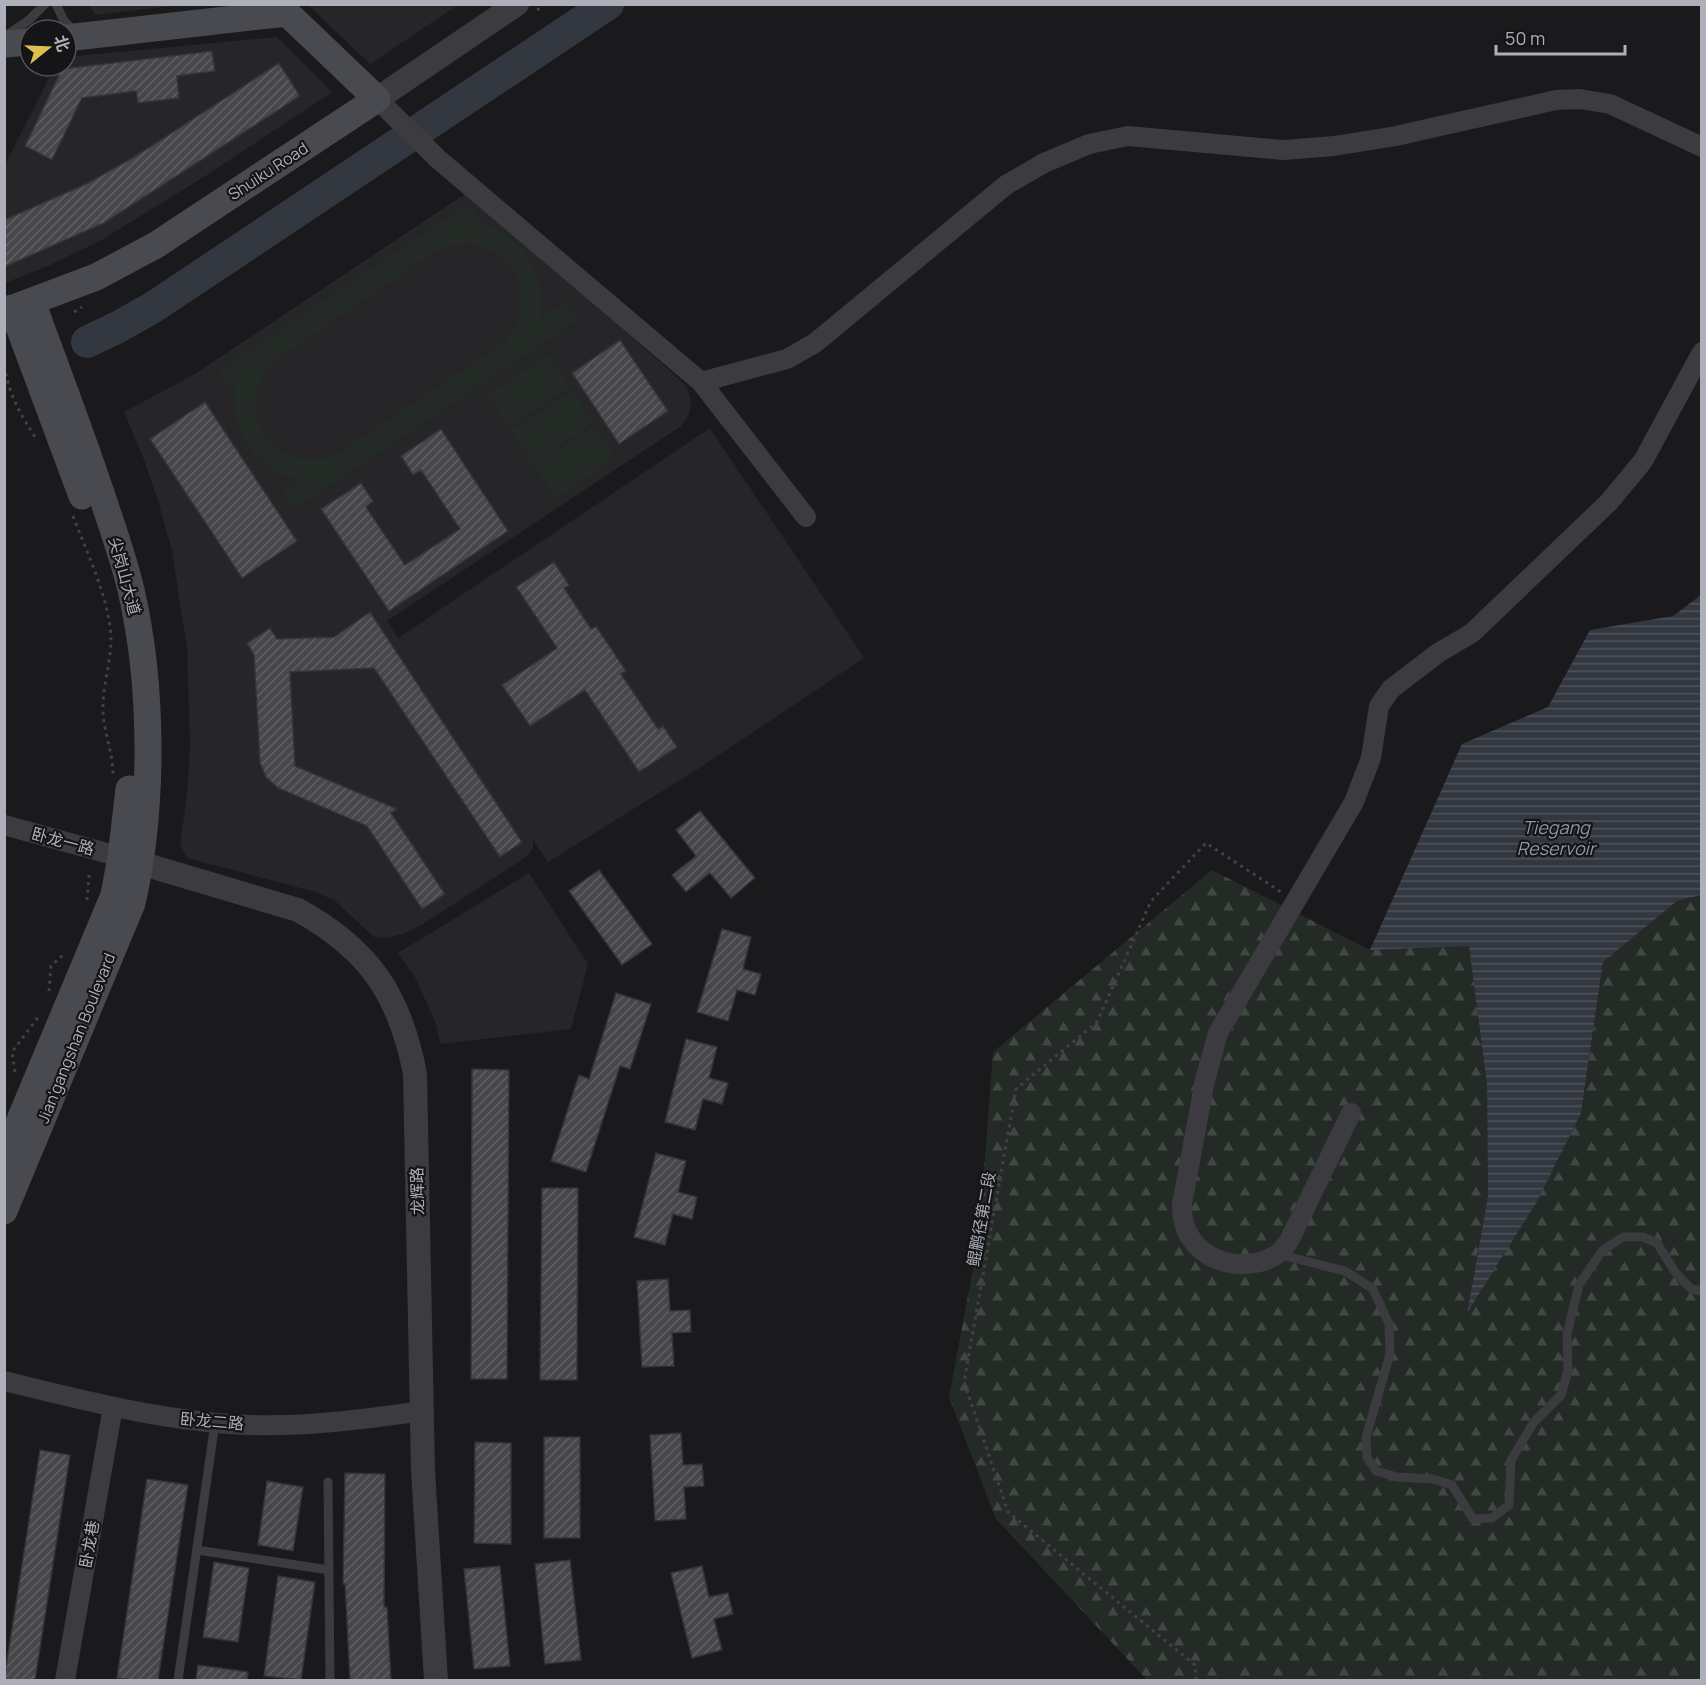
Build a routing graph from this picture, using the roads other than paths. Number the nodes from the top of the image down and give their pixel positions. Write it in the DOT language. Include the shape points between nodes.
graph roads {
  1 [pos="45,4"];
  2 [pos="56,4"];
  3 [pos="517,4"];
  4 [pos="63,18"];
  5 [pos="4,37"];
  6 [pos="78,37"];
  7 [pos="377,99"];
  8 [pos="1701,147"];
  9 [pos="16,307"];
  10 [pos="1701,352"];
  11 [pos="701,382"];
  12 [pos="806,517"];
  13 [pos="4,825"];
  14 [pos="131,860"];
  15 [pos="1351,1113"];
  16 [pos="4,1158"];
  17 [pos="4,1211"];
  18 [pos="1278,1254"];
  19 [pos="1701,1291"];
  20 [pos="4,1381"];
  21 [pos="113,1407"];
  22 [pos="422,1411"];
  23 [pos="215,1423"];
  24 [pos="328,1482"];
  25 [pos="197,1550"];
  26 [pos="329,1570"];
  27 [pos="65,1680"];
  28 [pos="178,1680"];
  29 [pos="330,1680"];
  30 [pos="436,1680"];
  1 -- 5 [label="lane"];
  2 -- 4 [label="lane"];
  3 -- 7 [label="street, Shuiku Road"];
  6 -- 7 [label="main road" via="287,13"];
  7 -- 9 [label="main road, Shuiku Road" via="156,245 96,277"];
  7 -- 11 [label="street" via="438,159"];
  8 -- 11 [label="street" via="1610,104 1580,99 1556,100 1334,146 1284,150 1128,136 1089,144 1006,185 815,343 787,359"];
  9 -- 14 [label="main road, 尖岗山大道" via="114,593 130,708"];
  10 -- 18 [label="street" via="1643,461 1609,502 1472,633 1391,689 1378,706 1371,758 1354,802 1218,1033 1205,1080 1182,1204 1184,1224 1205,1254 1223,1262 1245,1265"];
  11 -- 12 [label="street"];
  13 -- 14 [label="street, 卧龙一路"];
  14 -- 16 [label="main road, Jian'gangshan Boulevard"];
  14 -- 17 [label="main road, Jian'gangshan Boulevard" via="132,903"];
  14 -- 22 [label="street, 龙辉路" via="298,909 348,943 386,989 403,1026 415,1074"];
  15 -- 18 [label="street" via="1289,1241"];
  18 -- 19 [label="lane" via="1345,1271 1373,1288 1389,1324 1390,1354 1366,1437 1367,1457 1376,1471 1452,1485 1473,1519 1492,1518 1509,1505 1510,1460 1534,1422 1561,1395 1568,1371 1567,1334 1579,1285 1602,1251 1623,1237 1642,1237 1657,1243 1675,1272 1691,1289"];
  20 -- 21 [label="street, 卧龙二路"];
  21 -- 23 [label="street, 卧龙二路"];
  21 -- 27 [label="street, 卧龙巷"];
  22 -- 23 [label="street, 卧龙二路" via="321,1423"];
  22 -- 30 [label="street, 龙辉路"];
  23 -- 25 [label="lane"];
  24 -- 26 [label="lane"];
  25 -- 26 [label="lane"];
  25 -- 28 [label="lane"];
  26 -- 29 [label="lane"];
}
